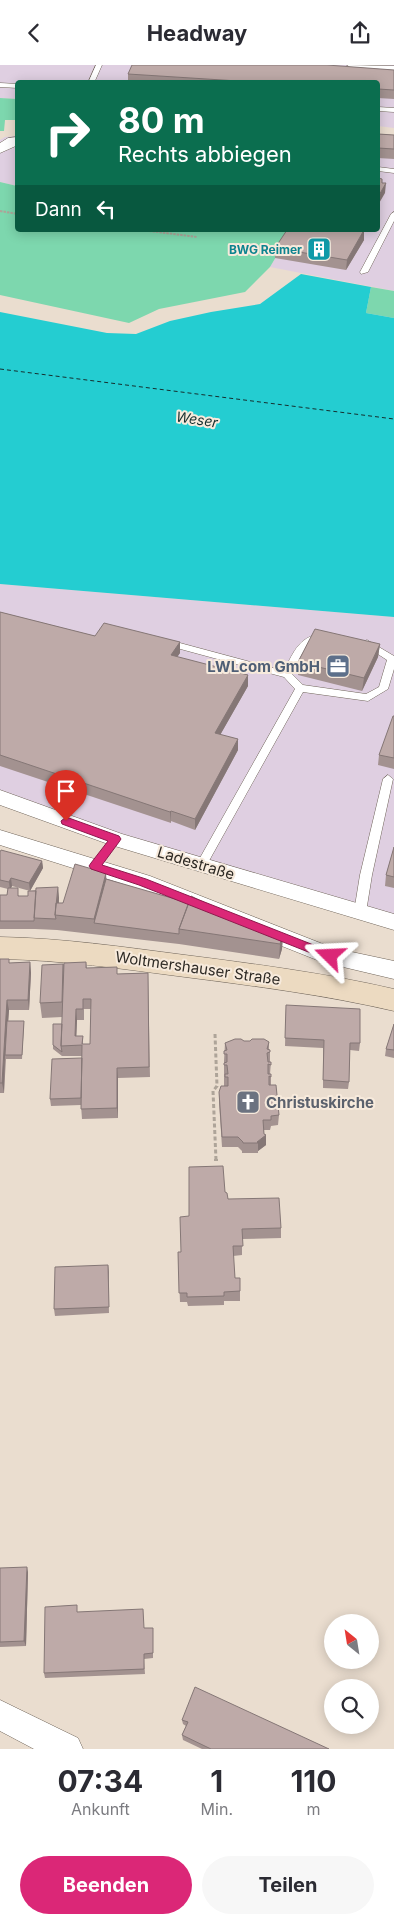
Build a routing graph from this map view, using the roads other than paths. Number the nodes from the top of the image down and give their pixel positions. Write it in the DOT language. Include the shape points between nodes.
graph roads {
  1 [pos="99,65"];
  2 [pos="350,65"];
  3 [pos="394,68"];
  4 [pos="92,80"];
  5 [pos="0,85"];
  6 [pos="15,86"];
  7 [pos="380,109"];
  8 [pos="394,110"];
  9 [pos="15,141"];
  10 [pos="0,149"];
  11 [pos="380,169"];
  12 [pos="394,171"];
  13 [pos="394,214"];
  14 [pos="364,272"];
  15 [pos="337,637"];
  16 [pos="154,639"];
  17 [pos="355,640"];
  18 [pos="287,675"];
  19 [pos="300,687"];
  20 [pos="388,779"];
  21 [pos="0,797"];
  22 [pos="0,837"];
  23 [pos="116,839"];
  24 [pos="201,865"];
  25 [pos="94,866"];
  26 [pos="360,912"];
  27 [pos="394,922"];
  28 [pos="0,948"];
  29 [pos="394,971"];
  30 [pos="394,1000"];
  31 [pos="0,1715"];
  32 [pos="67,1749"];
  1 -- 4 [label="lane"];
  2 -- 3 [label="lane"];
  5 -- 6 [label="lane"];
  7 -- 8 [label="lane"];
  9 -- 10 [label="street"];
  11 -- 12 [label="lane"];
  13 -- 14 [label="lane"];
  15 -- 18 [label="lane" via="315,636 305,641"];
  16 -- 18 [label="lane"];
  17 -- 19 [label="lane" via="365,642 392,659 383,689 368,698"];
  18 -- 19 [label="lane"];
  19 -- 24 [label="lane"];
  20 -- 26 [label="lane"];
  21 -- 23 [label="street, Ladestraße"];
  22 -- 25 [label="street"];
  23 -- 24 [label="street, Ladestraße"];
  23 -- 25 [label="street"];
  24 -- 26 [label="street, Ladestraße"];
  25 -- 29 [label="street" via="330,956"];
  26 -- 27 [label="street, Ladestraße"];
  28 -- 30 [label="street, Woltmershauser Straße" via="82,953 193,967 347,988"];
  31 -- 32 [label="street"];
}
